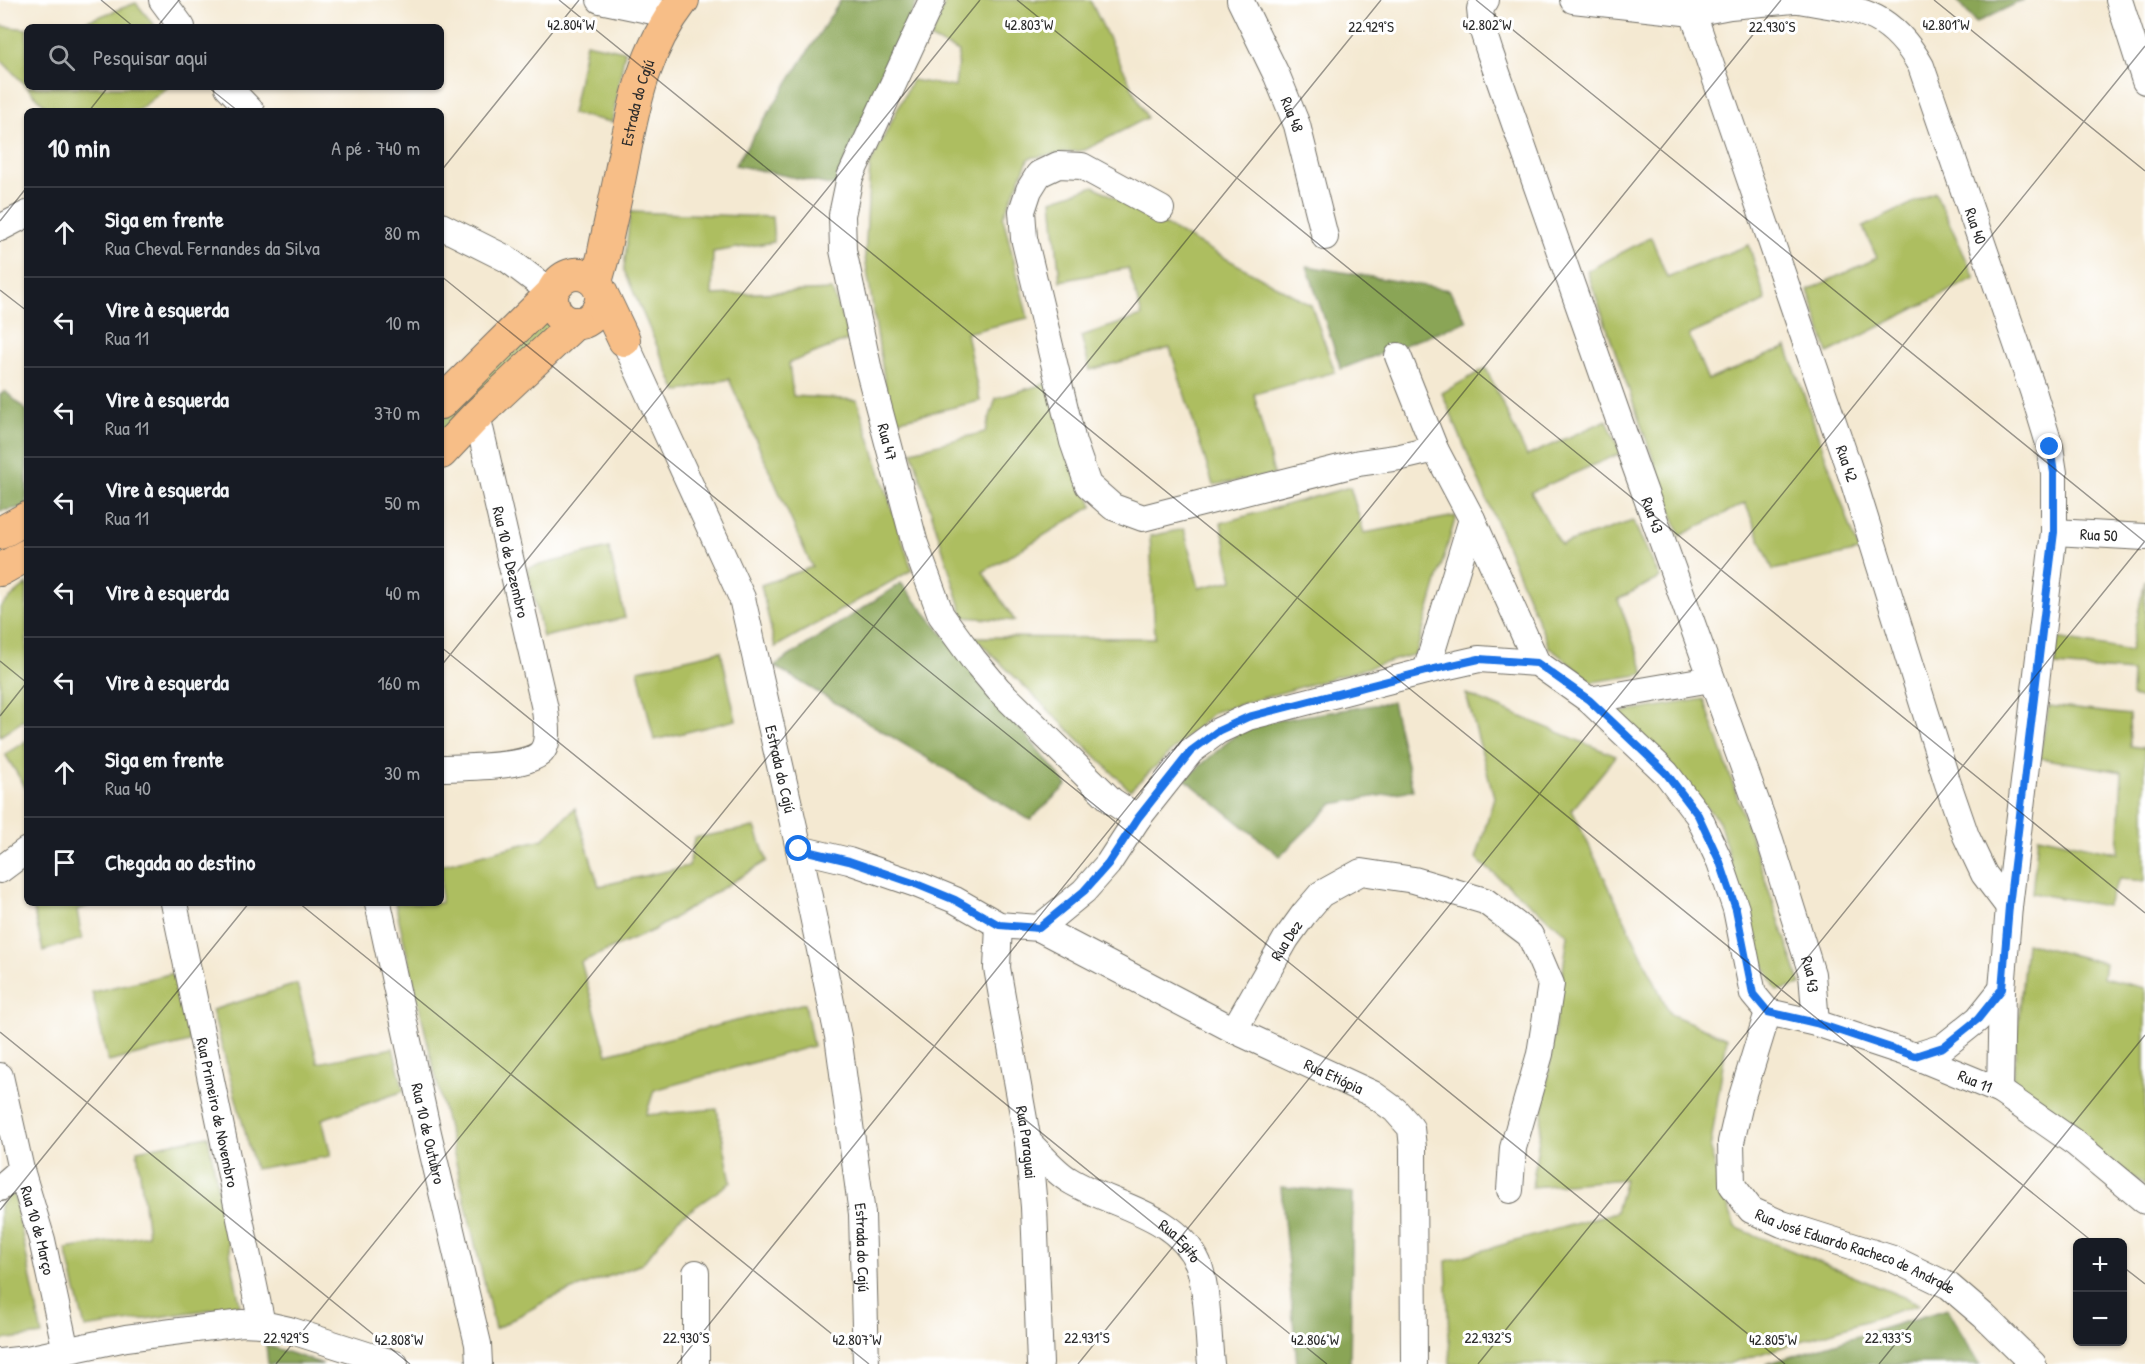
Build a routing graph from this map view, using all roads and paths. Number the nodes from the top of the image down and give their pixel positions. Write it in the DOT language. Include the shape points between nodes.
graph roads {
  1 [pos="162,0"];
  2 [pos="600,0"];
  3 [pos="932,0"];
  4 [pos="1240,0"];
  5 [pos="1573,0"];
  6 [pos="1793,0"];
  7 [pos="1798,0"];
  8 [pos="2119,0"];
  9 [pos="1483,4"];
  10 [pos="677,7"];
  11 [pos="1693,13"];
  12 [pos="180,24"];
  13 [pos="2145,81"];
  14 [pos="231,90"];
  15 [pos="249,108"];
  16 [pos="1161,210"];
  17 [pos="24,216"];
  18 [pos="0,228"];
  19 [pos="444,228"];
  20 [pos="1325,237"];
  21 [pos="580,297"];
  22 [pos="624,340"];
  23 [pos="1398,356"];
  24 [pos="444,401"];
  25 [pos="477,415"];
  26 [pos="1435,449"];
  27 [pos="444,450"];
  28 [pos="1472,519"];
  29 [pos="24,520"];
  30 [pos="2054,532"];
  31 [pos="0,533"];
  32 [pos="2145,537"];
  33 [pos="24,557"];
  34 [pos="0,570"];
  35 [pos="1537,663"];
  36 [pos="1426,671"];
  37 [pos="1712,679"];
  38 [pos="1589,700"];
  39 [pos="444,768"];
  40 [pos="1138,818"];
  41 [pos="799,849"];
  42 [pos="24,852"];
  43 [pos="0,870"];
  44 [pos="175,906"];
  45 [pos="379,906"];
  46 [pos="2009,906"];
  47 [pos="999,925"];
  48 [pos="1039,928"];
  49 [pos="2002,989"];
  50 [pos="1768,1012"];
  51 [pos="1816,1023"];
  52 [pos="1234,1030"];
  53 [pos="1915,1056"];
  54 [pos="0,1076"];
  55 [pos="2000,1090"];
  56 [pos="1028,1142"];
  57 [pos="21,1170"];
  58 [pos="1068,1179"];
  59 [pos="0,1188"];
  60 [pos="1510,1190"];
  61 [pos="2145,1201"];
  62 [pos="1034,1207"];
  63 [pos="696,1273"];
  64 [pos="262,1324"];
  65 [pos="66,1351"];
  66 [pos="0,1362"];
  67 [pos="395,1364"];
  68 [pos="479,1364"];
  69 [pos="696,1364"];
  70 [pos="866,1364"];
  71 [pos="1040,1364"];
  72 [pos="1211,1364"];
  73 [pos="1414,1364"];
  74 [pos="2032,1364"];
  1 -- 12 [label="street"];
  2 -- 10 [label="street"];
  3 -- 40 [label="street, Rua 47" via="850,177 842,216 843,250 869,371 915,544 941,615 999,689 1112,801"];
  4 -- 20 [label="street, Rua 48" via="1297,125"];
  5 -- 11 [label="street"];
  6 -- 11 [label="street"];
  7 -- 30 [label="street, Rua 40" via="1874,16 1910,47 1921,66 2050,447"];
  8 -- 13 [label="street"];
  9 -- 37 [label="street, Rua 43" via="1482,28 1490,53"];
  10 -- 21 [label="main road, Estrada do Cajú" via="650,56 638,88 603,257"];
  11 -- 46 [label="street, Rua 42" via="1854,483 1966,836 1984,874"];
  14 -- 15 [label="street"];
  16 -- 26 [label="street" via="1082,166 1058,165 1039,174 1022,211 1024,238 1073,442 1088,485 1113,507 1143,518 1359,463"];
  17 -- 18 [label="street"];
  19 -- 21 [label="street"];
  21 -- 22 [label="main road, Estrada do Cajú"];
  21 -- 24 [label="main road"];
  21 -- 25 [label="main road"];
  22 -- 41 [label="street, Estrada do Cajú" via="742,598"];
  23 -- 26 [label="street"];
  25 -- 27 [label="main road"];
  25 -- 39 [label="street, Rua 10 de Dezembro" via="545,709 546,742 538,757 530,760"];
  26 -- 28 [label="street"];
  28 -- 35 [label="street"];
  28 -- 36 [label="street"];
  29 -- 31 [label="main road"];
  30 -- 32 [label="street, Rua 50"];
  30 -- 46 [label="street, Rua 40"];
  33 -- 34 [label="main road"];
  35 -- 36 [label="street" via="1479,659"];
  35 -- 38 [label="street"];
  36 -- 40 [label="street" via="1248,717 1218,731 1191,751"];
  37 -- 38 [label="street"];
  37 -- 51 [label="street, Rua 43" via="1770,840 1812,974"];
  38 -- 50 [label="street" via="1666,773 1698,815 1736,909 1753,994"];
  40 -- 48 [label="street" via="1108,864 1084,891"];
  41 -- 47 [label="street" via="916,884"];
  41 -- 70 [label="street, Estrada do Cajú" via="838,1036 862,1214"];
  42 -- 43 [label="street"];
  44 -- 64 [label="street, Rua Primeiro de Novembro"];
  45 -- 68 [label="street, Rua 10 de Outubro" via="478,1344"];
  46 -- 49 [label="street, Rua 40"];
  47 -- 48 [label="street"];
  47 -- 56 [label="street, Rua Paraguai" via="997,968"];
  48 -- 52 [label="street, Rua Etiópia"];
  49 -- 53 [label="street" via="1978,1019 1943,1047"];
  49 -- 55 [label="street, Rua 40"];
  50 -- 51 [label="street, Rua 11"];
  50 -- 74 [label="street, Rua José Eduardo Racheco de Andrade" via="1731,1142 1732,1185 1751,1210 1782,1224 1893,1259 1949,1286"];
  51 -- 53 [label="street, Rua 11"];
  52 -- 60 [label="street, Rua Dez" via="1304,914 1321,894 1361,872 1414,880 1485,901 1530,935 1551,984 1540,1054 1513,1148"];
  52 -- 73 [label="street, Rua Etiópia" via="1373,1094 1411,1128"];
  53 -- 55 [label="street, Rua 11"];
  54 -- 57 [label="street, Rua 10 de Março"];
  55 -- 61 [label="street, Rua 11" via="2075,1143"];
  56 -- 58 [label="street, Rua Egito"];
  56 -- 62 [label="street, Rua Paraguai"];
  57 -- 59 [label="street"];
  57 -- 65 [label="street, Rua 10 de Março" via="42,1240"];
  58 -- 62 [label="street"];
  58 -- 72 [label="street, Rua Egito" via="1162,1223 1186,1243 1198,1264"];
  62 -- 71 [label="street, Rua Paraguai"];
  63 -- 69 [label="street"];
  64 -- 65 [label="street" via="204,1326"];
  64 -- 67 [label="street"];
  65 -- 66 [label="street"];
}
